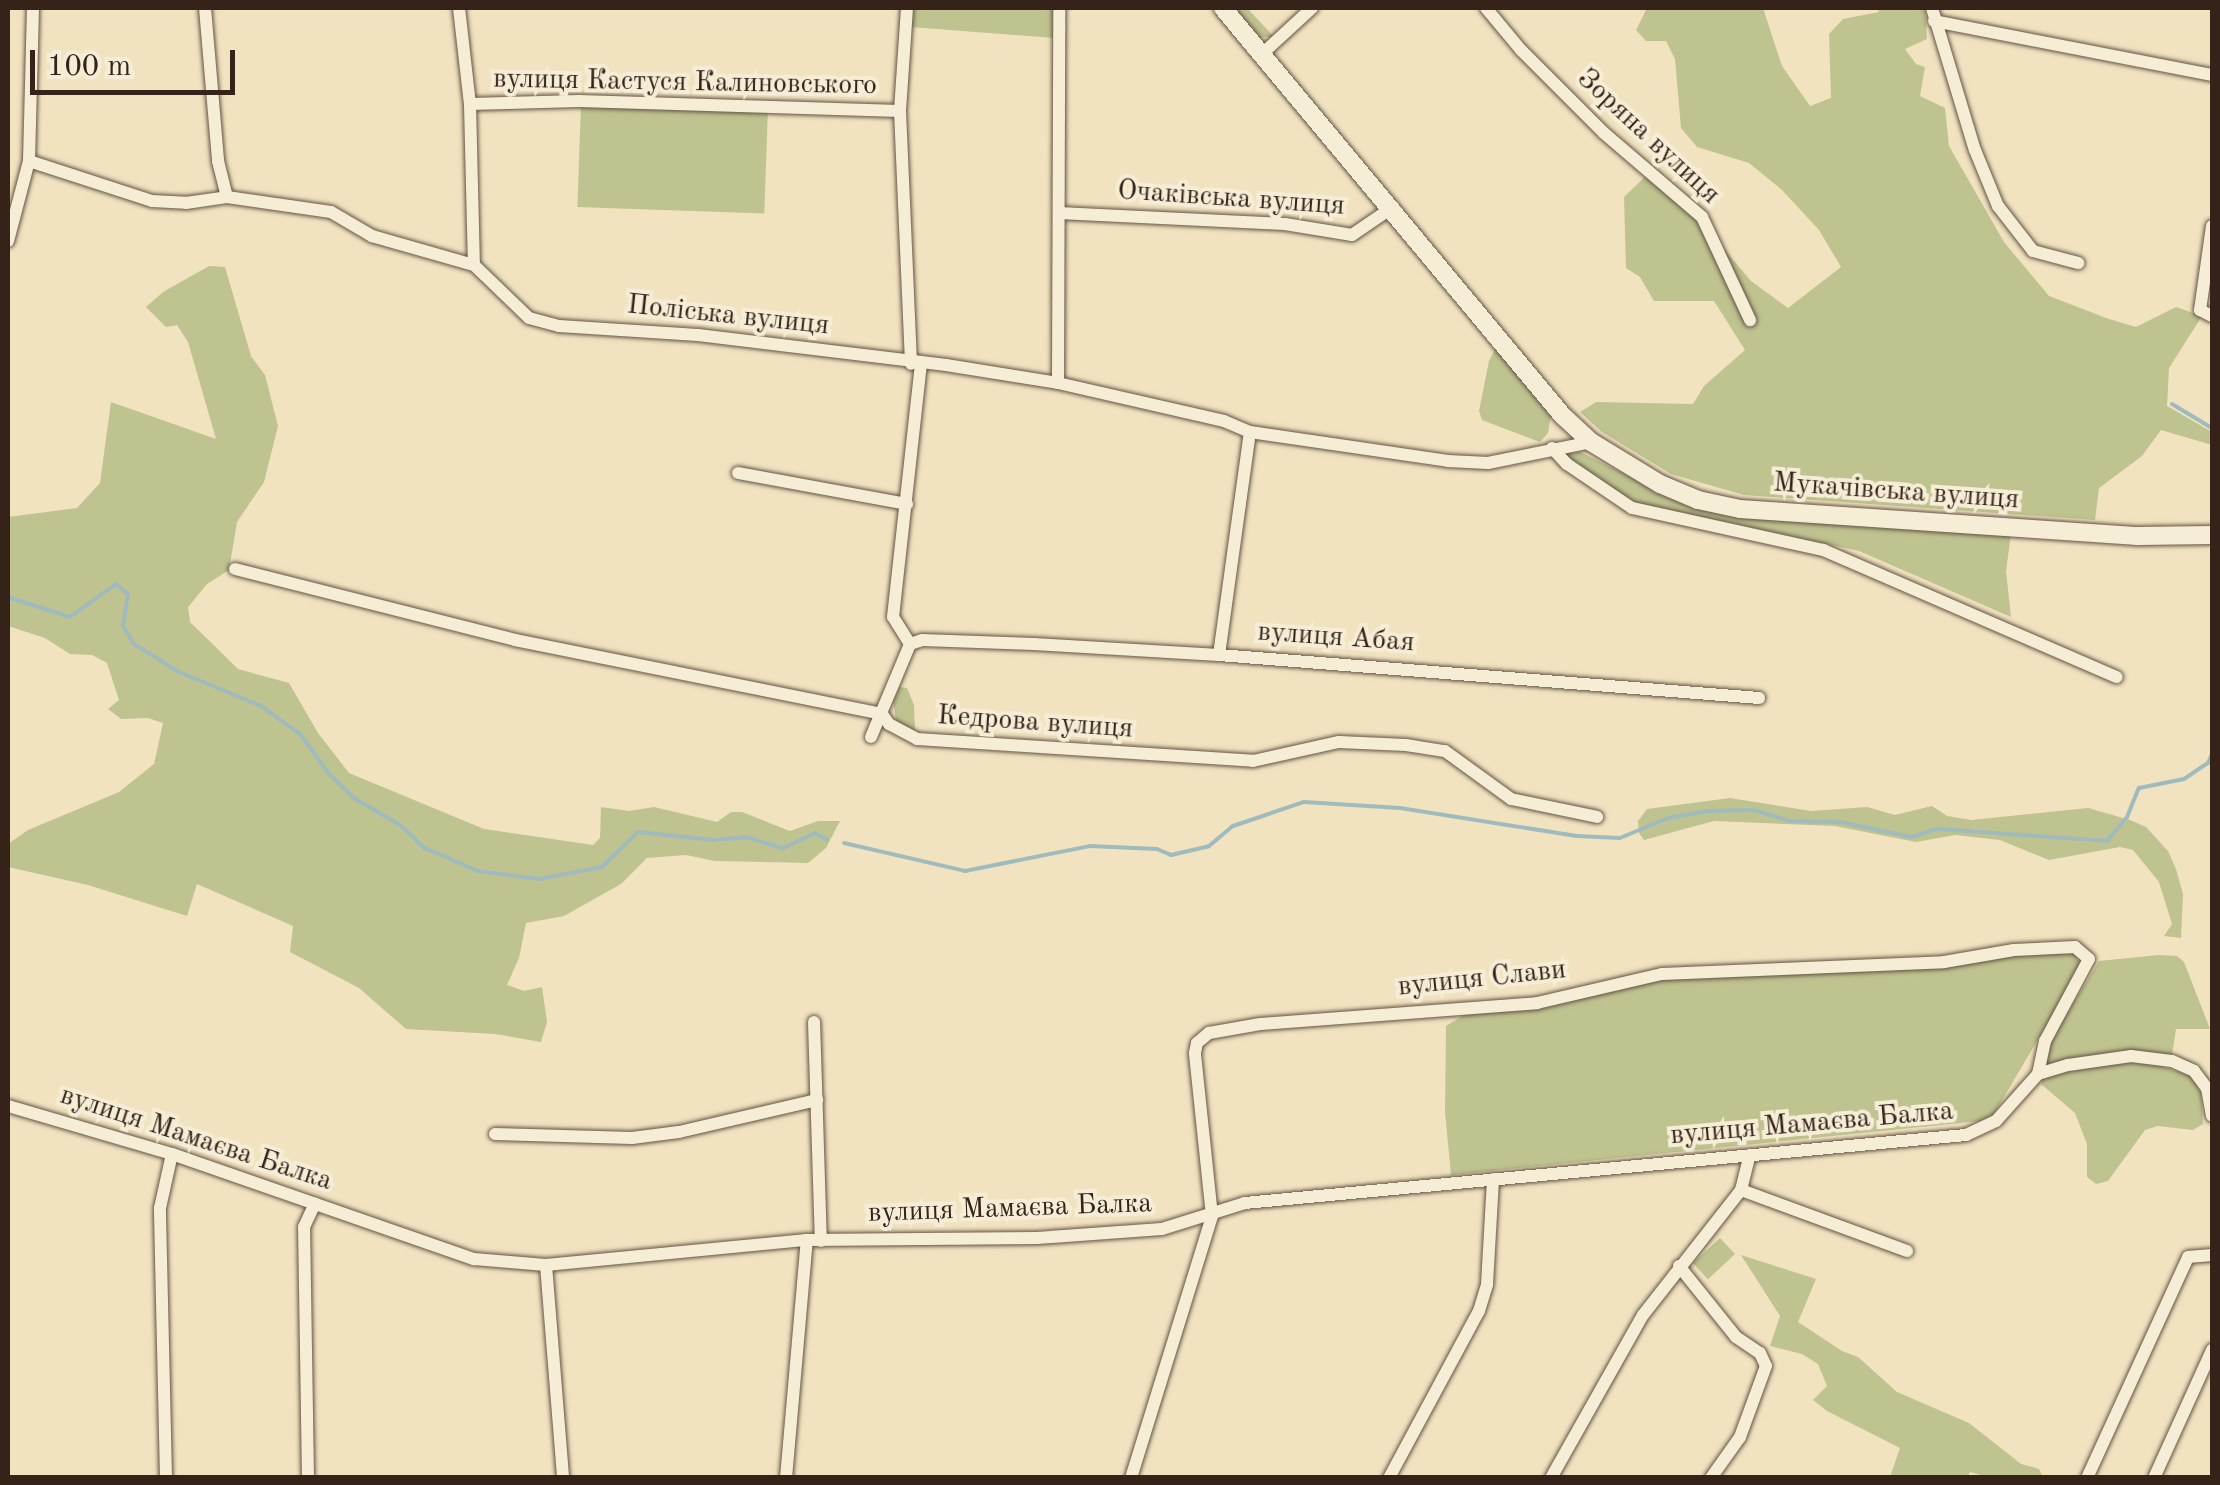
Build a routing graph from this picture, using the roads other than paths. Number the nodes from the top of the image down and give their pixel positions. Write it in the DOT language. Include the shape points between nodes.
graph roads {
  1 [pos="33,8"];
  2 [pos="205,8"];
  3 [pos="459,8"];
  4 [pos="907,8"];
  5 [pos="1059,8"];
  6 [pos="1224,8"];
  7 [pos="1312,8"];
  8 [pos="1486,8"];
  9 [pos="1933,14"];
  10 [pos="1263,54"];
  11 [pos="2212,75"];
  12 [pos="470,104"];
  13 [pos="900,111"];
  14 [pos="29,161"];
  15 [pos="227,198"];
  16 [pos="1393,207"];
  17 [pos="1059,213"];
  18 [pos="2212,226"];
  19 [pos="8,241"];
  20 [pos="2078,263"];
  21 [pos="474,265"];
  22 [pos="2212,316"];
  23 [pos="1750,320"];
  24 [pos="916,365"];
  25 [pos="1058,383"];
  26 [pos="1250,432"];
  27 [pos="1591,442"];
  28 [pos="1552,448"];
  29 [pos="738,474"];
  30 [pos="907,504"];
  31 [pos="2212,535"];
  32 [pos="235,569"];
  33 [pos="910,644"];
  34 [pos="1219,654"];
  35 [pos="2117,678"];
  36 [pos="1759,698"];
  37 [pos="882,714"];
  38 [pos="871,738"];
  39 [pos="1597,816"];
  40 [pos="814,1022"];
  41 [pos="2038,1074"];
  42 [pos="816,1100"];
  43 [pos="8,1106"];
  44 [pos="2212,1116"];
  45 [pos="494,1134"];
  46 [pos="172,1154"];
  47 [pos="1750,1155"];
  48 [pos="1493,1179"];
  49 [pos="1742,1190"];
  50 [pos="315,1202"];
  51 [pos="1212,1216"];
  52 [pos="814,1240"];
  53 [pos="1907,1251"];
  54 [pos="2212,1255"];
  55 [pos="546,1265"];
  56 [pos="1679,1266"];
  57 [pos="2212,1350"];
  58 [pos="166,1478"];
  59 [pos="308,1478"];
  60 [pos="563,1478"];
  61 [pos="786,1478"];
  62 [pos="1131,1478"];
  63 [pos="1389,1478"];
  64 [pos="1550,1478"];
  65 [pos="1711,1478"];
  66 [pos="2087,1478"];
  67 [pos="2154,1478"];
  1 -- 14 [label="street"];
  2 -- 15 [label="street"];
  3 -- 12 [label="street"];
  4 -- 13 [label="street"];
  5 -- 17 [label="street"];
  6 -- 10 [label="street, Мукачівська вулиця"];
  7 -- 10 [label="street"];
  8 -- 23 [label="street, Зоряна вулиця" via="1604,134 1702,217"];
  9 -- 11 [label="street"];
  9 -- 20 [label="street" via="1998,206 2032,251"];
  10 -- 16 [label="street, Мукачівська вулиця"];
  12 -- 13 [label="street, вулиця Кастуся Калиновського" via="598,101"];
  12 -- 21 [label="street"];
  13 -- 24 [label="street"];
  14 -- 15 [label="street" via="152,201"];
  14 -- 19 [label="street"];
  15 -- 21 [label="street" via="331,212 372,236"];
  16 -- 17 [label="street, Очаківська вулиця" via="1352,235 1285,224"];
  16 -- 27 [label="street, Мукачівська вулиця"];
  17 -- 25 [label="street"];
  18 -- 22 [label="street" via="2200,310"];
  21 -- 24 [label="street, Поліська вулиця" via="530,318 559,326 771,342"];
  24 -- 25 [label="street, Поліська вулиця"];
  24 -- 30 [label="street"];
  25 -- 26 [label="street, Поліська вулиця" via="1224,420"];
  26 -- 28 [label="street, Поліська вулиця" via="1448,461 1488,463"];
  26 -- 34 [label="street"];
  27 -- 28 [label="street"];
  27 -- 31 [label="street, Мукачівська вулиця" via="1660,484 1740,509 2138,536"];
  28 -- 35 [label="street, Мукачівська вулиця" via="1632,508 1823,550"];
  29 -- 30 [label="street"];
  30 -- 33 [label="street" via="893,617"];
  32 -- 37 [label="street, Кедрова вулиця" via="515,640"];
  33 -- 34 [label="street, вулиця Абая"];
  33 -- 37 [label="street"];
  34 -- 36 [label="street, вулиця Абая"];
  37 -- 38 [label="street"];
  37 -- 39 [label="street, Кедрова вулиця" via="917,739 1108,754 1252,760 1339,742 1406,745 1445,751 1510,799"];
  40 -- 42 [label="street"];
  41 -- 44 [label="street" via="2131,1056 2172,1061 2194,1071 2207,1088"];
  41 -- 47 [label="street, вулиця Мамаєва Балка" via="1996,1121 1966,1136"];
  41 -- 51 [label="street, вулиця Слави" via="2045,1041 2089,958 2076,947 1944,962 1662,974 1537,1003 1209,1032 1195,1054"];
  42 -- 45 [label="street" via="632,1138"];
  42 -- 52 [label="street"];
  43 -- 46 [label="street, вулиця Мамаєва Балка"];
  46 -- 50 [label="street, вулиця Мамаєва Балка"];
  46 -- 58 [label="street" via="160,1208"];
  47 -- 48 [label="street, вулиця Мамаєва Балка"];
  47 -- 49 [label="street"];
  48 -- 51 [label="street, вулиця Мамаєва Балка" via="1245,1204"];
  48 -- 63 [label="street" via="1487,1284 1478,1311"];
  49 -- 53 [label="street"];
  49 -- 56 [label="street"];
  50 -- 55 [label="street, вулиця Мамаєва Балка" via="474,1259"];
  50 -- 59 [label="street" via="304,1227"];
  51 -- 52 [label="street, вулиця Мамаєва Балка" via="1162,1230 1037,1238"];
  51 -- 62 [label="street, вулиця Слави"];
  52 -- 55 [label="street, вулиця Мамаєва Балка"];
  52 -- 61 [label="street"];
  54 -- 66 [label="street" via="2188,1257"];
  55 -- 60 [label="street"];
  56 -- 64 [label="street"];
  56 -- 65 [label="street" via="1766,1366 1740,1437"];
  57 -- 67 [label="street"];
}
